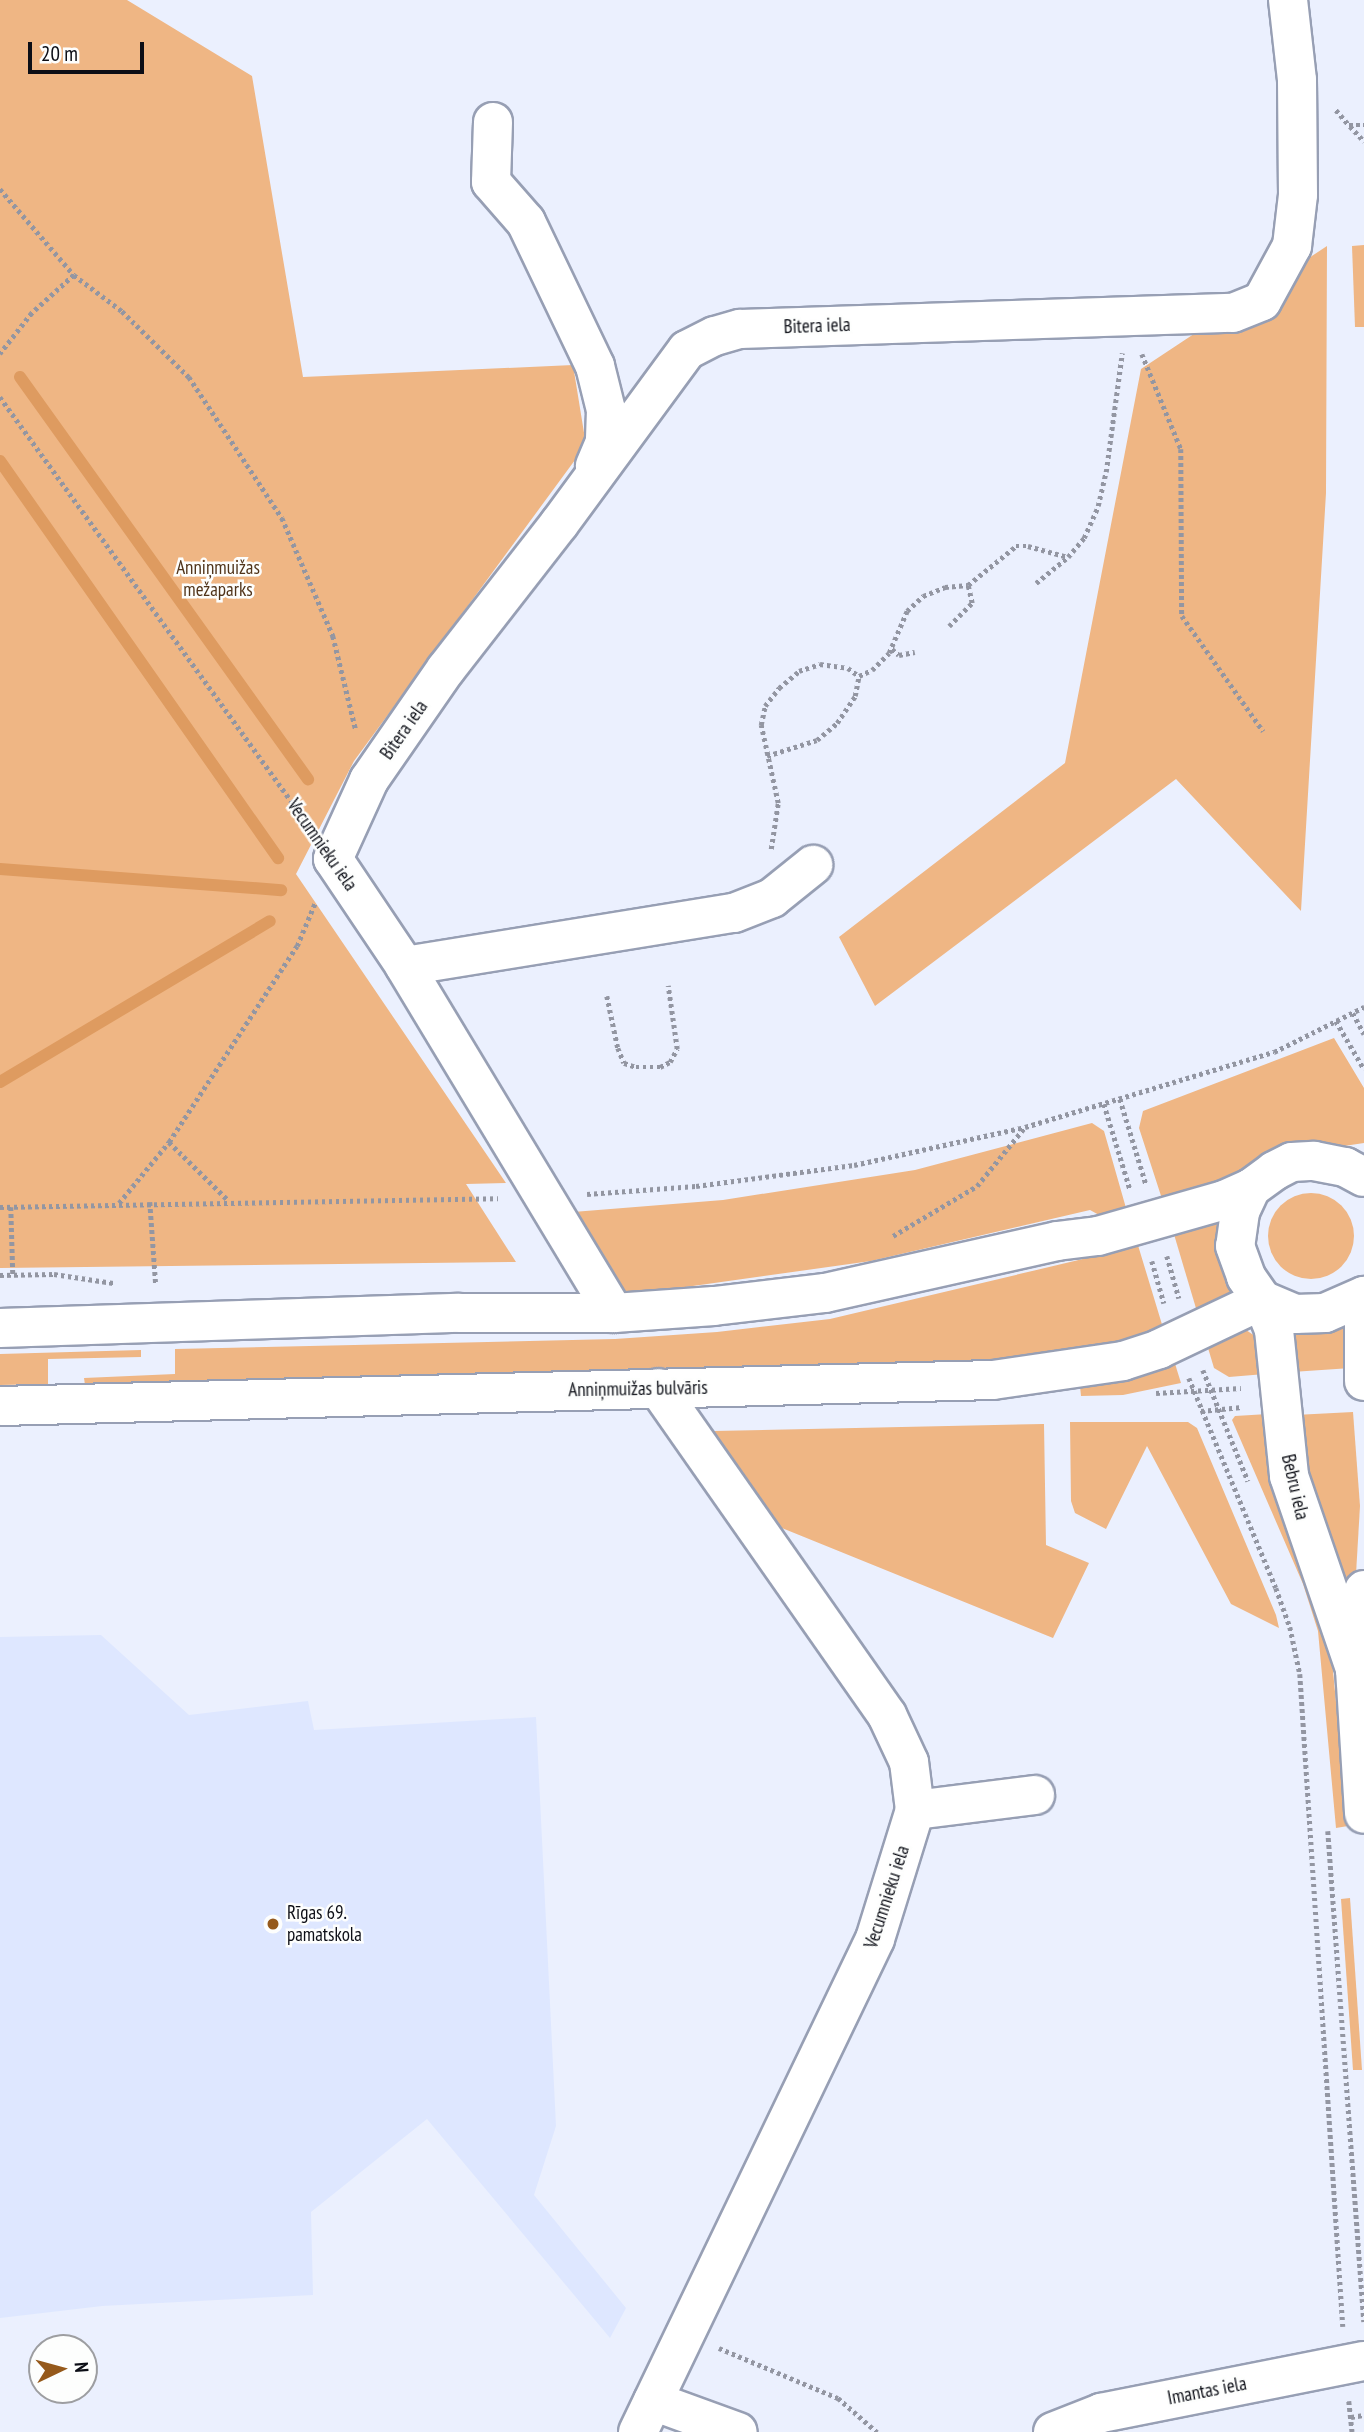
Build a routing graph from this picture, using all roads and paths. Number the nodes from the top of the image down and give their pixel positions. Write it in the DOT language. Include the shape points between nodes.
graph roads {
  1 [pos="1288,0"];
  2 [pos="493,121"];
  3 [pos="1349,125"];
  4 [pos="1364,141"];
  5 [pos="0,189"];
  6 [pos="74,275"];
  7 [pos="1127,317"];
  8 [pos="0,354"];
  9 [pos="0,397"];
  10 [pos="589,481"];
  11 [pos="1068,556"];
  12 [pos="1036,583"];
  13 [pos="968,585"];
  14 [pos="949,626"];
  15 [pos="892,649"];
  16 [pos="915,652"];
  17 [pos="859,676"];
  18 [pos="1263,731"];
  19 [pos="766,756"];
  20 [pos="369,780"];
  21 [pos="333,859"];
  22 [pos="813,864"];
  23 [pos="772,898"];
  24 [pos="405,966"];
  25 [pos="668,986"];
  26 [pos="607,996"];
  27 [pos="1364,1007"];
  28 [pos="1353,1013"];
  29 [pos="1336,1021"];
  30 [pos="1364,1034"];
  31 [pos="1364,1069"];
  32 [pos="1120,1099"];
  33 [pos="1104,1104"];
  34 [pos="169,1142"];
  35 [pos="1358,1169"];
  36 [pos="1251,1188"];
  37 [pos="543,1197"];
  38 [pos="229,1201"];
  39 [pos="150,1202"];
  40 [pos="119,1204"];
  41 [pos="0,1207"];
  42 [pos="11,1207"];
  43 [pos="1149,1223"];
  44 [pos="13,1274"];
  45 [pos="0,1275"];
  46 [pos="126,1284"];
  47 [pos="147,1287"];
  48 [pos="156,1287"];
  49 [pos="156,1296"];
  50 [pos="1364,1296"];
  51 [pos="1262,1300"];
  52 [pos="614,1313"];
  53 [pos="0,1328"];
  54 [pos="1183,1337"];
  55 [pos="1364,1381"];
  56 [pos="659,1388"];
  57 [pos="0,1406"];
  58 [pos="1253,1493"];
  59 [pos="1364,1590"];
  60 [pos="1354,1669"];
  61 [pos="1035,1795"];
  62 [pos="915,1810"];
  63 [pos="1364,1814"];
  64 [pos="1326,1817"];
  65 [pos="1364,2322"];
  66 [pos="686,2334"];
  67 [pos="1355,2362"];
  68 [pos="1364,2415"];
  69 [pos="645,2417"];
  70 [pos="1350,2417"];
  71 [pos="738,2432"];
  72 [pos="877,2432"];
  73 [pos="1053,2432"];
  74 [pos="1352,2432"];
  1 -- 7 [label="street, Bitera iela" via="1297,80 1298,195 1292,246 1262,301 1233,313"];
  2 -- 10 [label="street" via="491,182 526,222 595,366 606,410 605,442"];
  3 -- 4 [label="path"];
  5 -- 6 [label="path"];
  6 -- 8 [label="path" via="33,313"];
  6 -- 20 [label="path" via="122,311 189,377 282,518 334,636"];
  7 -- 10 [label="street, Bitera iela" via="740,329 715,336 687,349"];
  7 -- 11 [label="path" via="1098,506 1084,538"];
  7 -- 18 [label="path" via="1181,449 1182,617"];
  9 -- 21 [label="path, Vecumnieku iela"];
  10 -- 20 [label="street, Bitera iela" via="446,669"];
  11 -- 12 [label="path"];
  11 -- 13 [label="path" via="1016,546"];
  13 -- 14 [label="path" via="972,603"];
  13 -- 15 [label="path" via="945,587 923,596 907,611"];
  15 -- 16 [label="path" via="899,655"];
  15 -- 17 [label="path" via="872,670"];
  17 -- 19 [label="path" via="855,696 837,723 817,740"];
  17 -- 19 [label="path" via="848,668 820,664 799,671 765,706 761,725"];
  19 -- 23 [label="path" via="778,803 766,872"];
  20 -- 21 [label="street, Bitera iela"];
  21 -- 24 [label="street, Vecumnieku iela"];
  21 -- 34 [label="path" via="297,946"];
  22 -- 23 [label="street"];
  23 -- 24 [label="street" via="734,913"];
  24 -- 37 [label="street, Vecumnieku iela"];
  25 -- 26 [label="path" via="677,1049 670,1062 660,1067 624,1063"];
  27 -- 28 [label="path"];
  28 -- 29 [label="path"];
  28 -- 30 [label="path"];
  29 -- 31 [label="path"];
  29 -- 32 [label="path" via="1273,1052"];
  32 -- 33 [label="path"];
  32 -- 43 [label="path"];
  33 -- 37 [label="path" via="1025,1127 855,1165 696,1186"];
  33 -- 43 [label="path"];
  34 -- 38 [label="path"];
  34 -- 40 [label="path"];
  35 -- 36 [label="street" via="1292,1162"];
  36 -- 43 [label="street"];
  36 -- 51 [label="street" via="1240,1212 1235,1247 1246,1277"];
  37 -- 38 [label="path"];
  37 -- 52 [label="street, Vecumnieku iela"];
  38 -- 39 [label="path"];
  39 -- 40 [label="path"];
  39 -- 48 [label="path"];
  40 -- 42 [label="path"];
  41 -- 42 [label="path"];
  42 -- 44 [label="path"];
  43 -- 52 [label="street" via="825,1293"];
  43 -- 54 [label="path"];
  43 -- 54 [label="path"];
  44 -- 45 [label="path"];
  44 -- 46 [label="path" via="54,1274"];
  47 -- 48 [label="path"];
  48 -- 49 [label="path"];
  50 -- 51 [label="street" via="1325,1313 1294,1314"];
  50 -- 55 [label="street"];
  51 -- 54 [label="street, Anniņmuižas bulvāris"];
  51 -- 60 [label="street, Bebru iela" via="1274,1330 1289,1476"];
  52 -- 53 [label="street" via="459,1313"];
  54 -- 56 [label="street, Anniņmuižas bulvāris" via="1123,1361 993,1380"];
  54 -- 58 [label="path"];
  54 -- 67 [label="path" via="1193,1390 1276,1588 1300,1674"];
  56 -- 57 [label="street, Anniņmuižas bulvāris"];
  56 -- 62 [label="street, Vecumnieku iela" via="887,1715 909,1762"];
  59 -- 60 [label="street, Bebru iela"];
  60 -- 63 [label="street, Bebru iela"];
  61 -- 62 [label="street"];
  62 -- 66 [label="street, Vecumnieku iela" via="875,1939"];
  64 -- 65 [label="path"];
  66 -- 69 [label="street, Vecumnieku iela"];
  66 -- 72 [label="path" via="838,2398"];
  67 -- 70 [label="path"];
  67 -- 73 [label="street, Imantas iela" via="1101,2413"];
  68 -- 70 [label="path"];
  69 -- 71 [label="street"];
  70 -- 74 [label="path"];
}
